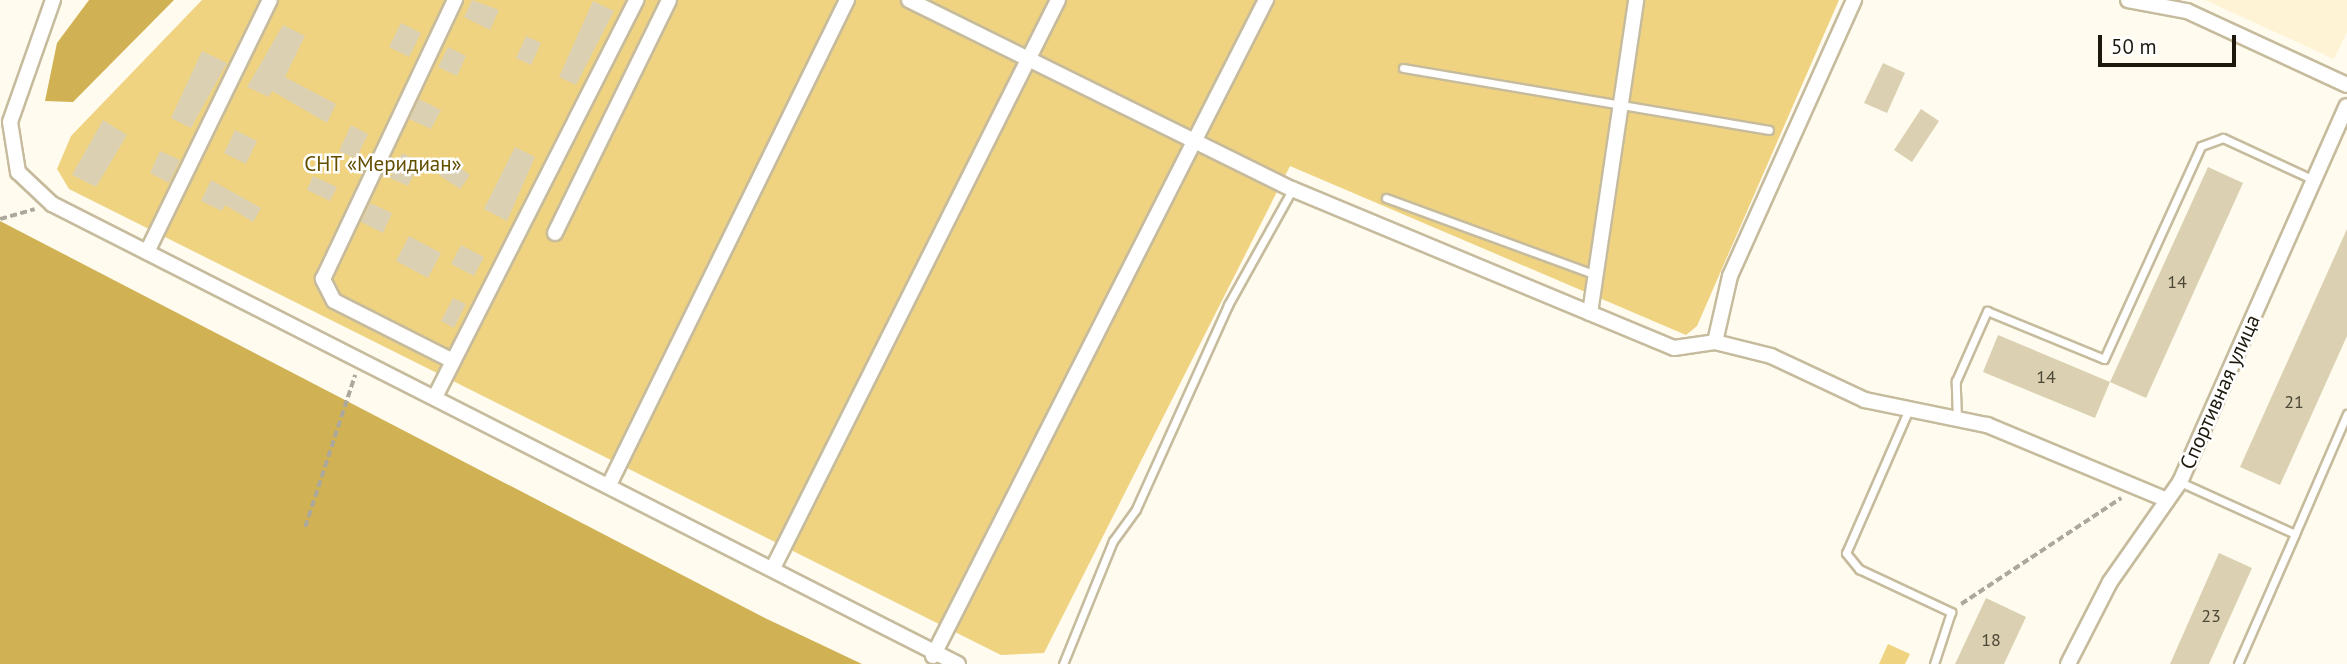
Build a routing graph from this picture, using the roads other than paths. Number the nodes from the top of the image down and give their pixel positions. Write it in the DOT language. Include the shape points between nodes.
graph roads {
  1 [pos="54,0"];
  2 [pos="270,0"];
  3 [pos="455,0"];
  4 [pos="636,0"];
  5 [pos="669,0"];
  6 [pos="847,0"];
  7 [pos="909,0"];
  8 [pos="1058,0"];
  9 [pos="1266,0"];
  10 [pos="1636,0"];
  11 [pos="1854,0"];
  12 [pos="2128,0"];
  13 [pos="1029,59"];
  14 [pos="1403,68"];
  15 [pos="2347,85"];
  16 [pos="1621,103"];
  17 [pos="2347,106"];
  18 [pos="1769,131"];
  19 [pos="1196,141"];
  20 [pos="2314,180"];
  21 [pos="1292,189"];
  22 [pos="1386,198"];
  23 [pos="555,233"];
  24 [pos="148,252"];
  25 [pos="1596,275"];
  26 [pos="1590,313"];
  27 [pos="1715,342"];
  28 [pos="453,361"];
  29 [pos="435,397"];
  30 [pos="1909,409"];
  31 [pos="2347,414"];
  32 [pos="1957,419"];
  33 [pos="2180,482"];
  34 [pos="609,485"];
  35 [pos="2167,500"];
  36 [pos="2295,534"];
  37 [pos="774,568"];
  38 [pos="933,656"];
  39 [pos="958,664"];
  40 [pos="1063,664"];
  41 [pos="1934,664"];
  42 [pos="2068,664"];
  43 [pos="2238,664"];
  1 -- 24 [label="street" via="10,121 18,172 52,204"];
  2 -- 24 [label="street"];
  3 -- 28 [label="street" via="323,279 334,301"];
  4 -- 28 [label="street"];
  5 -- 23 [label="street"];
  6 -- 34 [label="street"];
  7 -- 13 [label="street"];
  8 -- 13 [label="street"];
  9 -- 19 [label="street"];
  10 -- 16 [label="street"];
  11 -- 27 [label="street" via="1730,276"];
  12 -- 15 [label="street" via="2187,11"];
  13 -- 19 [label="street"];
  13 -- 37 [label="street"];
  14 -- 16 [label="lane"];
  16 -- 18 [label="lane"];
  16 -- 25 [label="street"];
  17 -- 20 [label="street, Спортивная улица"];
  19 -- 21 [label="street"];
  19 -- 38 [label="street"];
  20 -- 32 [label="lane" via="2223,138 2201,146 2104,359 1987,311 1955,381"];
  20 -- 33 [label="street, Спортивная улица"];
  21 -- 26 [label="street"];
  21 -- 40 [label="lane" via="1228,305 1136,509 1108,553"];
  22 -- 25 [label="lane"];
  24 -- 29 [label="street"];
  25 -- 26 [label="street"];
  26 -- 27 [label="street" via="1674,348"];
  27 -- 30 [label="street" via="1772,356 1865,400"];
  28 -- 29 [label="street"];
  29 -- 34 [label="street"];
  30 -- 32 [label="street"];
  30 -- 41 [label="lane" via="1846,553 1859,569 1951,612"];
  31 -- 36 [label="lane"];
  32 -- 35 [label="street" via="1987,425"];
  33 -- 35 [label="street, Спортивная улица"];
  33 -- 36 [label="lane"];
  34 -- 37 [label="street"];
  35 -- 42 [label="street, Спортивная улица" via="2110,582"];
  36 -- 43 [label="lane"];
  37 -- 38 [label="street"];
  38 -- 39 [label="street"];
}
